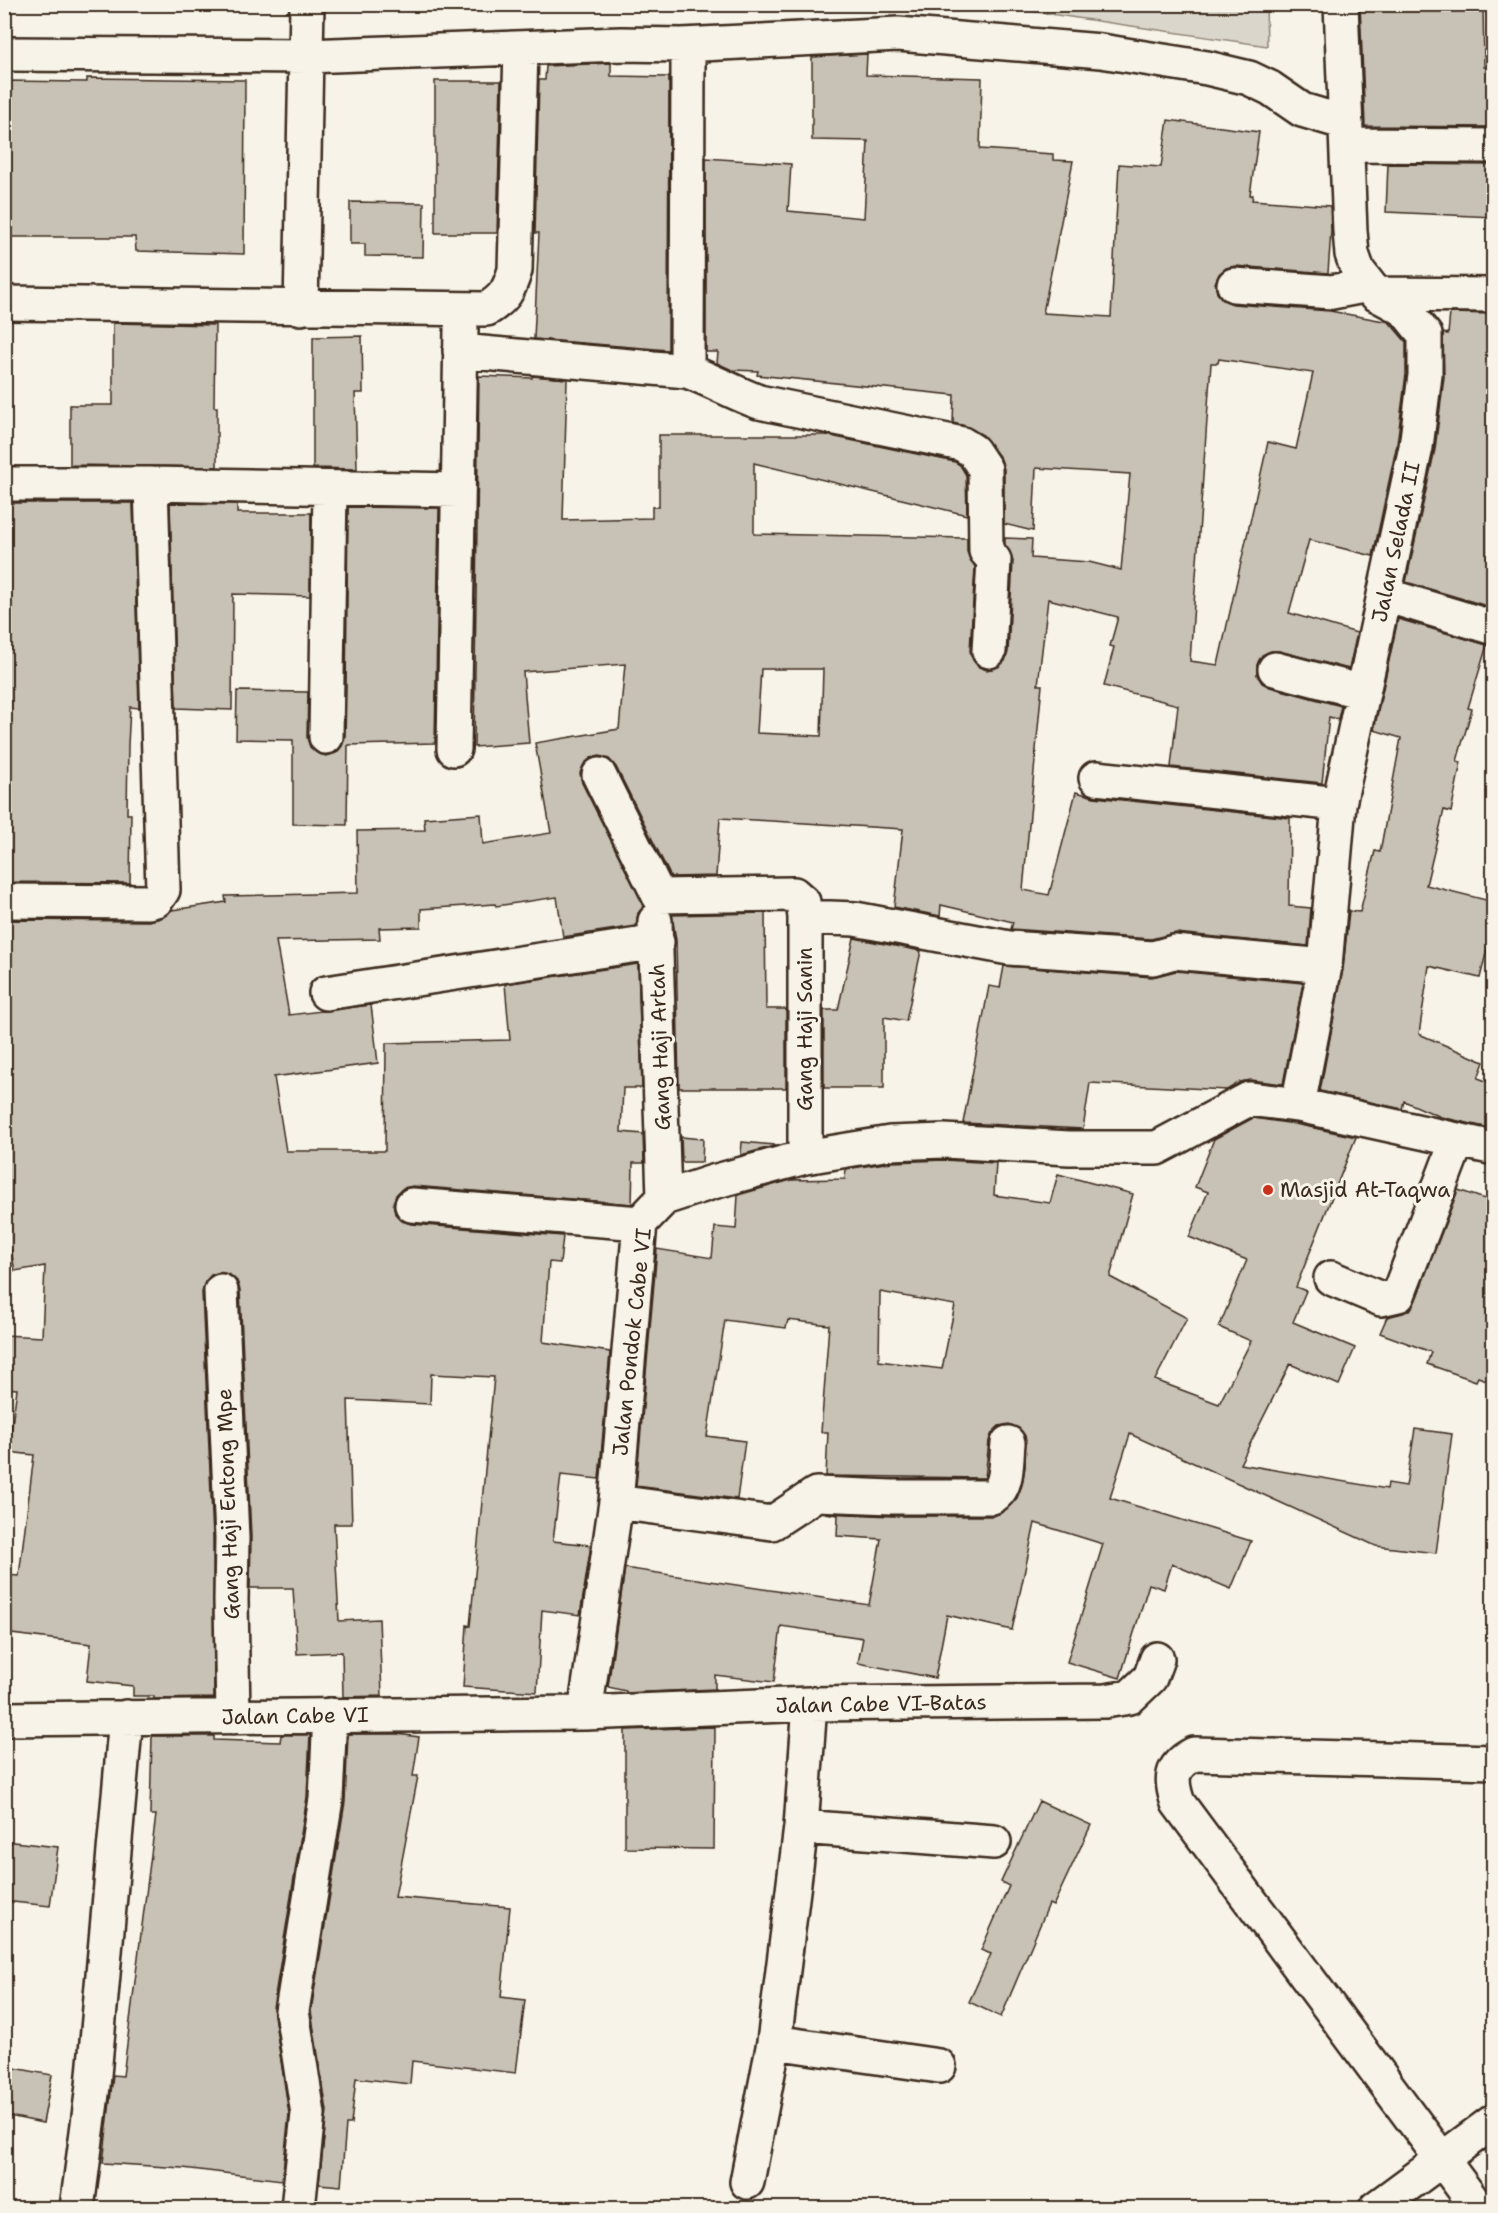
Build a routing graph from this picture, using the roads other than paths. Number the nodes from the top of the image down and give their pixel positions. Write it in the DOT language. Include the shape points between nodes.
graph roads {
  1 [pos="307,4"];
  2 [pos="1341,4"];
  3 [pos="682,45"];
  4 [pos="520,49"];
  5 [pos="4,54"];
  6 [pos="307,56"];
  7 [pos="1346,134"];
  8 [pos="1494,146"];
  9 [pos="1234,285"];
  10 [pos="1372,290"];
  11 [pos="1494,295"];
  12 [pos="4,303"];
  13 [pos="301,308"];
  14 [pos="461,309"];
  15 [pos="460,351"];
  16 [pos="687,371"];
  17 [pos="4,484"];
  18 [pos="151,484"];
  19 [pos="330,489"];
  20 [pos="457,490"];
  21 [pos="1386,595"];
  22 [pos="1494,628"];
  23 [pos="989,651"];
  24 [pos="1275,669"];
  25 [pos="1363,692"];
  26 [pos="326,737"];
  27 [pos="454,750"];
  28 [pos="599,774"];
  29 [pos="1096,778"];
  30 [pos="1339,804"];
  31 [pos="659,896"];
  32 [pos="4,901"];
  33 [pos="804,909"];
  34 [pos="657,942"];
  35 [pos="1325,966"];
  36 [pos="326,993"];
  37 [pos="1298,1105"];
  38 [pos="1456,1141"];
  39 [pos="1494,1148"];
  40 [pos="806,1157"];
  41 [pos="664,1198"];
  42 [pos="412,1205"];
  43 [pos="640,1223"];
  44 [pos="1331,1278"];
  45 [pos="221,1291"];
  46 [pos="1008,1443"];
  47 [pos="616,1502"];
  48 [pos="1157,1659"];
  49 [pos="810,1704"];
  50 [pos="585,1713"];
  51 [pos="330,1715"];
  52 [pos="233,1717"];
  53 [pos="126,1718"];
  54 [pos="4,1719"];
  55 [pos="1494,1762"];
  56 [pos="801,1827"];
  57 [pos="994,1842"];
  58 [pos="774,2042"];
  59 [pos="939,2066"];
  60 [pos="1494,2121"];
  61 [pos="1442,2161"];
  62 [pos="747,2182"];
  63 [pos="77,2208"];
  64 [pos="298,2208"];
  65 [pos="1376,2208"];
  66 [pos="1478,2208"];
  1 -- 6 [label="street"];
  2 -- 7 [label="street"];
  3 -- 4 [label="street"];
  3 -- 7 [label="street" via="898,34 1101,51 1250,78"];
  3 -- 16 [label="street" via="688,59"];
  4 -- 6 [label="street"];
  4 -- 14 [label="street" via="515,270 509,290 499,302 487,309"];
  5 -- 6 [label="street"];
  6 -- 13 [label="street"];
  7 -- 8 [label="street"];
  7 -- 10 [label="street" via="1352,254 1358,271"];
  9 -- 10 [label="street" via="1332,292"];
  10 -- 11 [label="street"];
  10 -- 21 [label="street, Jalan Selada II" via="1404,309 1425,335 1425,375 1416,447"];
  12 -- 13 [label="street"];
  13 -- 14 [label="street"];
  14 -- 15 [label="street"];
  15 -- 16 [label="street"];
  15 -- 20 [label="street"];
  16 -- 23 [label="street" via="759,402 962,444 973,451 985,469 986,551 994,560"];
  17 -- 18 [label="street"];
  18 -- 19 [label="street"];
  18 -- 32 [label="street" via="163,890 156,900 149,902"];
  19 -- 20 [label="street"];
  19 -- 26 [label="street"];
  20 -- 27 [label="street"];
  21 -- 22 [label="street"];
  21 -- 25 [label="street, Jalan Selada II"];
  24 -- 25 [label="street"];
  25 -- 30 [label="street, Jalan Selada II"];
  28 -- 31 [label="street"];
  29 -- 30 [label="street"];
  30 -- 35 [label="street, Jalan Selada II"];
  31 -- 33 [label="street" via="794,894"];
  31 -- 34 [label="street, Gang Haji Artah" via="655,916"];
  33 -- 35 [label="street" via="1008,948 1153,958 1174,952"];
  33 -- 40 [label="street, Gang Haji Sanin"];
  34 -- 36 [label="street"];
  34 -- 41 [label="street, Gang Haji Artah"];
  35 -- 37 [label="street, Jalan Selada II"];
  37 -- 38 [label="street, Jalan Pondok Cabe VI"];
  37 -- 40 [label="street, Jalan Pondok Cabe VI" via="1249,1099 1157,1148 944,1141 890,1143"];
  38 -- 39 [label="street, Jalan Pondok Cabe VI"];
  38 -- 44 [label="street" via="1398,1295 1381,1299"];
  40 -- 41 [label="street, Jalan Pondok Cabe VI"];
  41 -- 43 [label="street, Jalan Pondok Cabe VI"];
  42 -- 43 [label="street"];
  43 -- 47 [label="street, Jalan Pondok Cabe VI"];
  45 -- 52 [label="street, Gang Haji Entong Mpe" via="232,1538"];
  46 -- 47 [label="street" via="1004,1484 1000,1493 992,1497 816,1494 772,1523"];
  47 -- 50 [label="street, Jalan Pondok Cabe VI"];
  48 -- 49 [label="street, Jalan Cabe VI-Batas" via="1150,1678 1130,1696 1105,1701"];
  49 -- 50 [label="street, Jalan Cabe VI-Batas"];
  49 -- 56 [label="street"];
  50 -- 51 [label="street, Jalan Cabe VI"];
  51 -- 52 [label="street, Jalan Cabe VI"];
  51 -- 64 [label="street" via="326,1799 292,2011 308,2114"];
  52 -- 53 [label="street, Jalan Cabe VI"];
  53 -- 54 [label="street, Jalan Cabe VI"];
  53 -- 63 [label="street" via="93,2086"];
  55 -- 61 [label="street" via="1194,1754 1175,1769 1172,1786 1178,1803"];
  56 -- 57 [label="street"];
  56 -- 58 [label="street"];
  58 -- 59 [label="street"];
  58 -- 62 [label="street"];
  60 -- 61 [label="street"];
  61 -- 65 [label="street"];
  61 -- 66 [label="street"];
}
